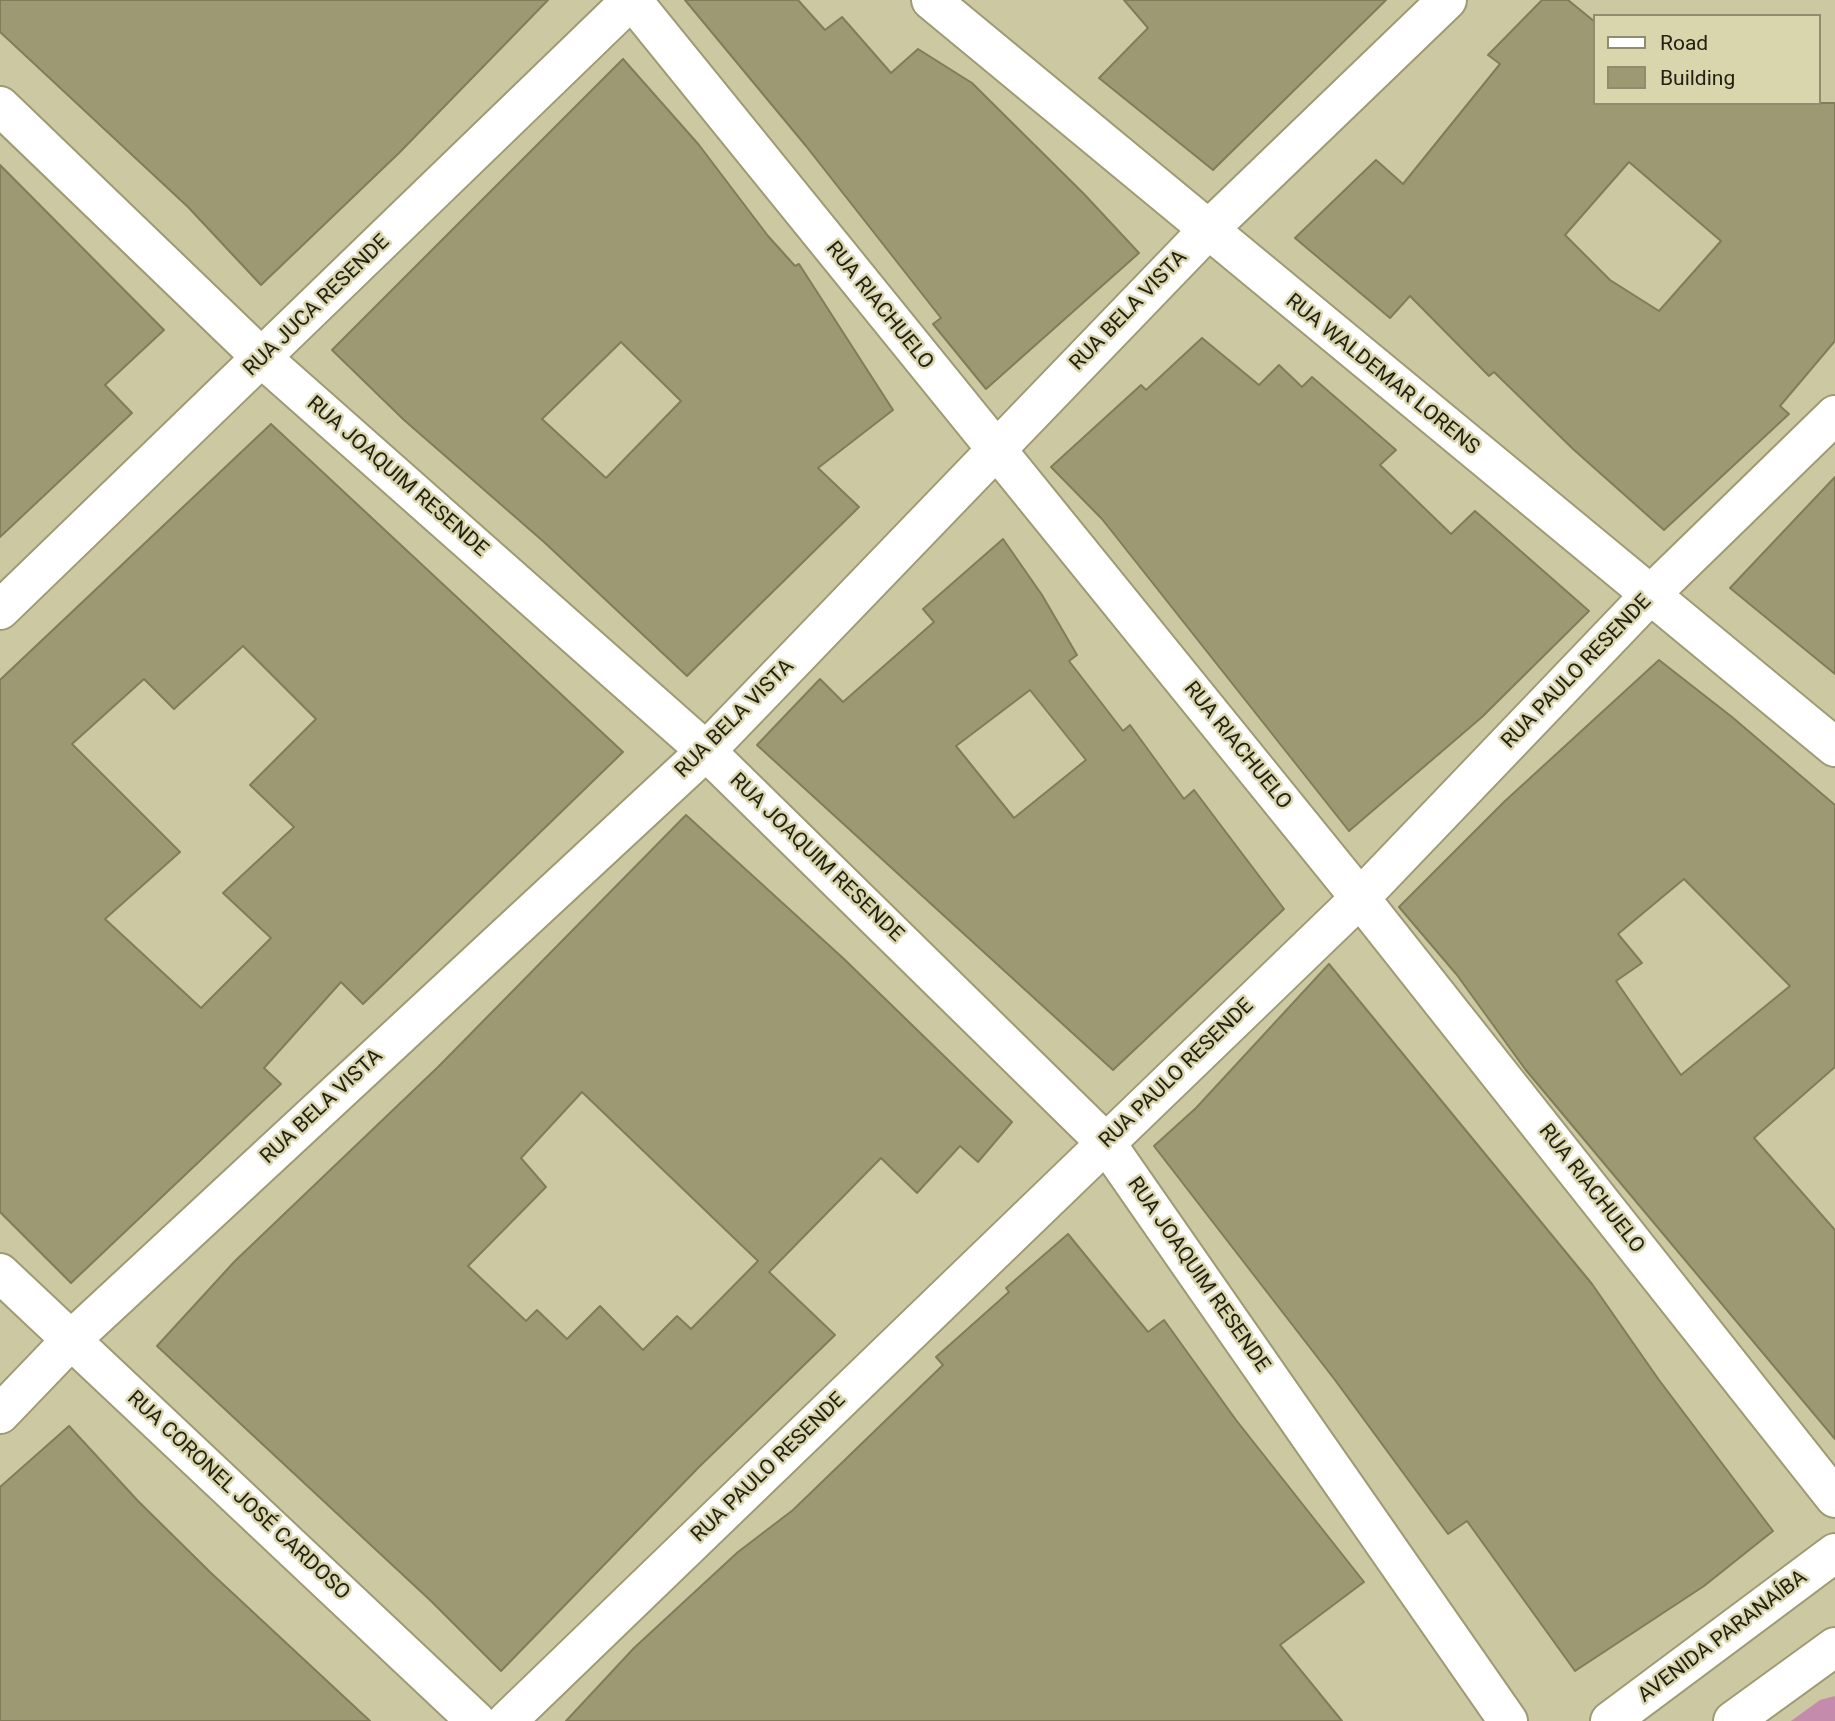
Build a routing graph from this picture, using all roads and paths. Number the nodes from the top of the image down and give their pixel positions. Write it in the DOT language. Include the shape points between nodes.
graph roads {
  1 [pos="631,0"];
  2 [pos="931,0"];
  3 [pos="1447,0"];
  4 [pos="0,106"];
  5 [pos="1207,231"];
  6 [pos="263,359"];
  7 [pos="1835,415"];
  8 [pos="995,449"];
  9 [pos="1650,595"];
  10 [pos="0,610"];
  11 [pos="1835,747"];
  12 [pos="706,751"];
  13 [pos="1360,898"];
  14 [pos="1106,1143"];
  15 [pos="0,1273"];
  16 [pos="72,1339"];
  17 [pos="0,1414"];
  18 [pos="1835,1498"];
  19 [pos="1835,1553"];
  20 [pos="1835,1647"];
  21 [pos="476,1721"];
  22 [pos="508,1721"];
  23 [pos="1508,1721"];
  24 [pos="1611,1721"];
  25 [pos="1733,1721"];
  1 -- 6 [label="street, RUA JUCA RESENDE"];
  1 -- 8 [label="street, RUA RIACHUELO"];
  2 -- 5 [label="street, RUA WALDEMAR LORENS"];
  3 -- 5 [label="street, RUA BELA VISTA"];
  4 -- 6 [label="street, RUA JOAQUIM RESENDE"];
  5 -- 8 [label="street, RUA BELA VISTA"];
  5 -- 9 [label="street, RUA WALDEMAR LORENS"];
  6 -- 10 [label="street, RUA JUCA RESENDE"];
  6 -- 12 [label="street, RUA JOAQUIM RESENDE"];
  7 -- 9 [label="street, RUA PAULO RESENDE"];
  8 -- 12 [label="street, RUA BELA VISTA"];
  8 -- 13 [label="street, RUA RIACHUELO"];
  9 -- 11 [label="street, RUA WALDEMAR LORENS"];
  9 -- 13 [label="street, RUA PAULO RESENDE"];
  12 -- 14 [label="street, RUA JOAQUIM RESENDE"];
  12 -- 16 [label="street, RUA BELA VISTA"];
  13 -- 14 [label="street, RUA PAULO RESENDE"];
  13 -- 18 [label="street, RUA RIACHUELO"];
  14 -- 22 [label="street, RUA PAULO RESENDE"];
  14 -- 23 [label="street, RUA JOAQUIM RESENDE"];
  15 -- 16 [label="street, RUA CORONEL JOSÉ CARDOSO"];
  16 -- 17 [label="street, RUA BELA VISTA"];
  16 -- 21 [label="street, RUA CORONEL JOSÉ CARDOSO"];
  19 -- 24 [label="street, AVENIDA PARANAÍBA"];
  20 -- 25 [label="street"];
}
